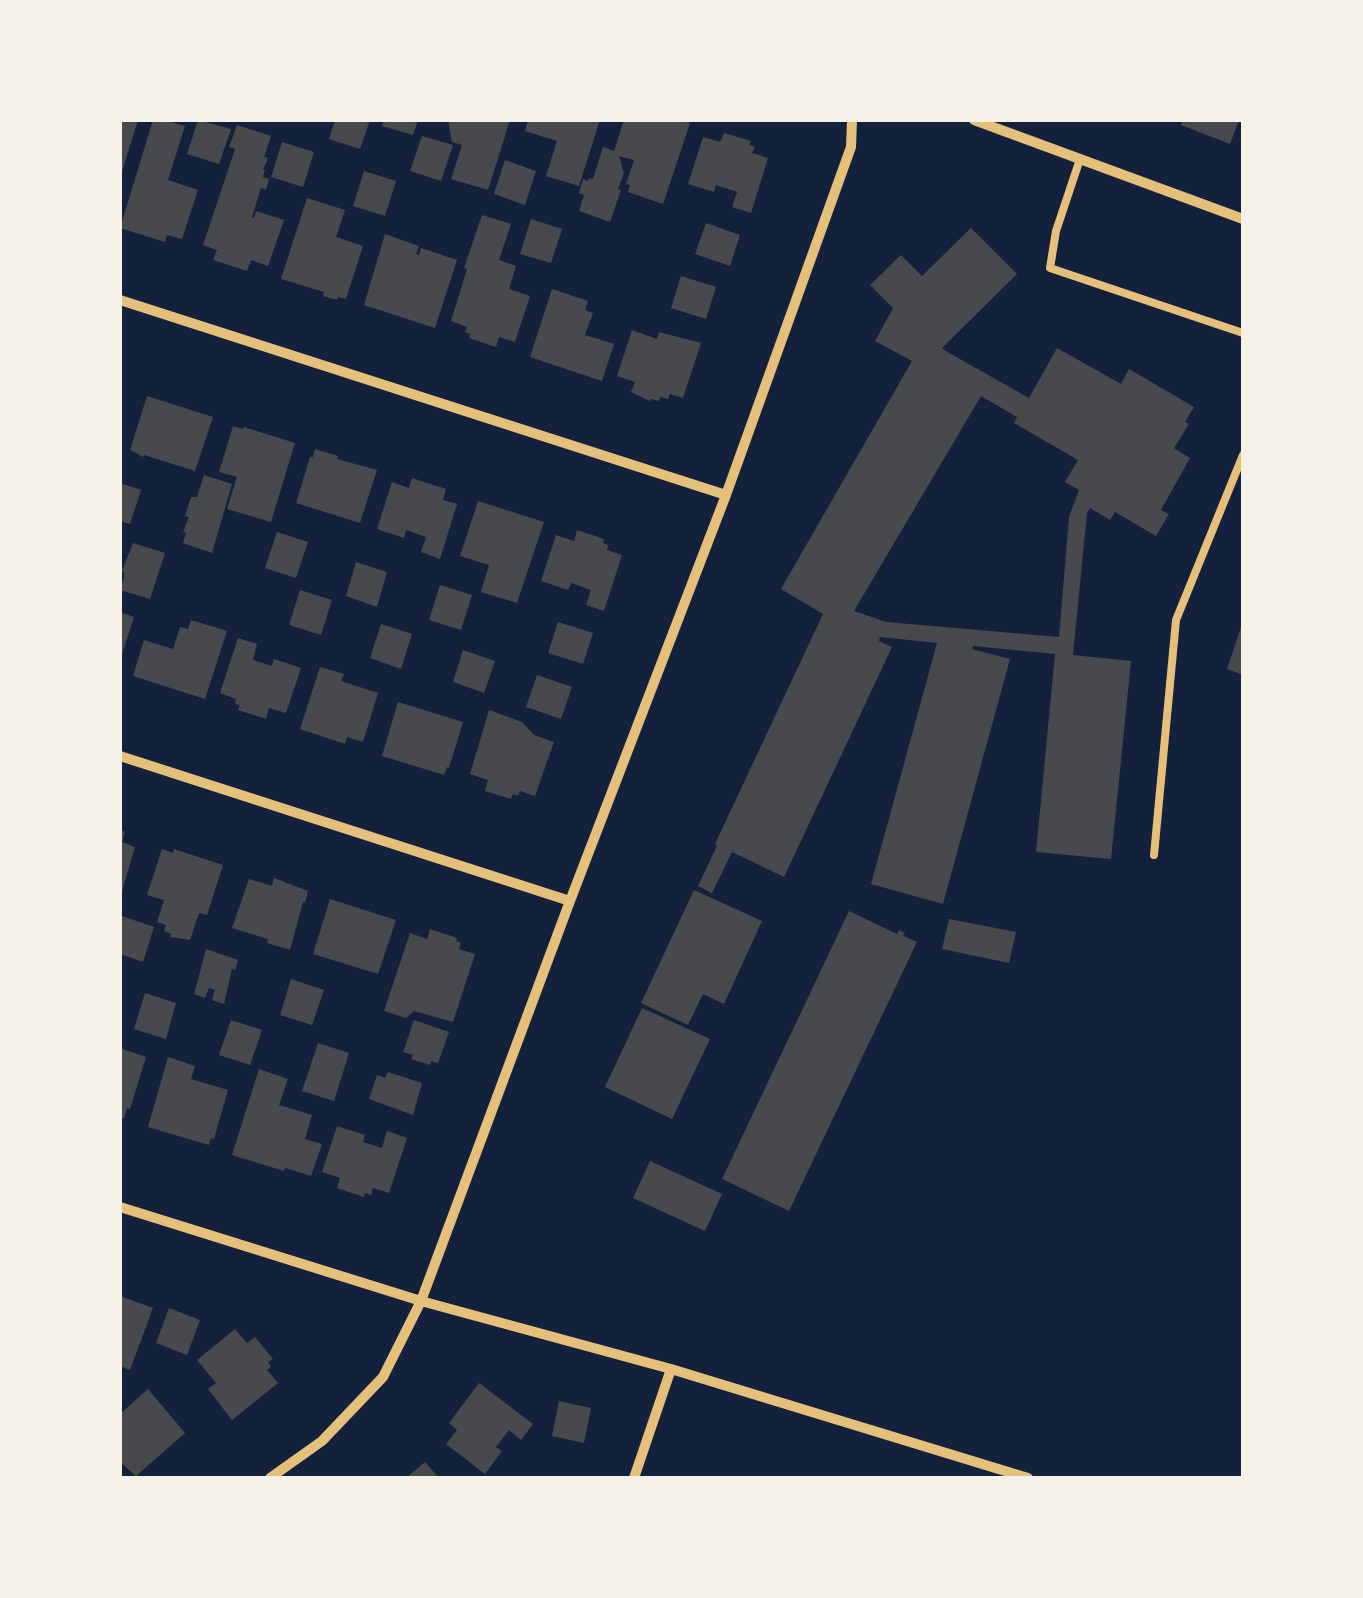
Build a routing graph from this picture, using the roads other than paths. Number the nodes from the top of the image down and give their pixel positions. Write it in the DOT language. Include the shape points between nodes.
graph roads {
  1 [pos="852,120"];
  2 [pos="974,120"];
  3 [pos="1080,159"];
  4 [pos="1243,220"];
  5 [pos="120,300"];
  6 [pos="1243,332"];
  7 [pos="1243,455"];
  8 [pos="726,496"];
  9 [pos="120,756"];
  10 [pos="1154,854"];
  11 [pos="570,901"];
  12 [pos="120,1207"];
  13 [pos="421,1301"];
  14 [pos="671,1369"];
  15 [pos="270,1478"];
  16 [pos="634,1478"];
  17 [pos="1028,1478"];
  1 -- 8 [label="street" via="851,147"];
  2 -- 3 [label="street"];
  3 -- 4 [label="street"];
  3 -- 6 [label="lane" via="1050,268"];
  5 -- 8 [label="street"];
  7 -- 10 [label="lane" via="1176,620"];
  8 -- 11 [label="street"];
  9 -- 11 [label="street"];
  11 -- 13 [label="street"];
  12 -- 13 [label="street"];
  13 -- 14 [label="street"];
  13 -- 15 [label="street" via="383,1377 322,1442"];
  14 -- 16 [label="street"];
  14 -- 17 [label="street"];
}
